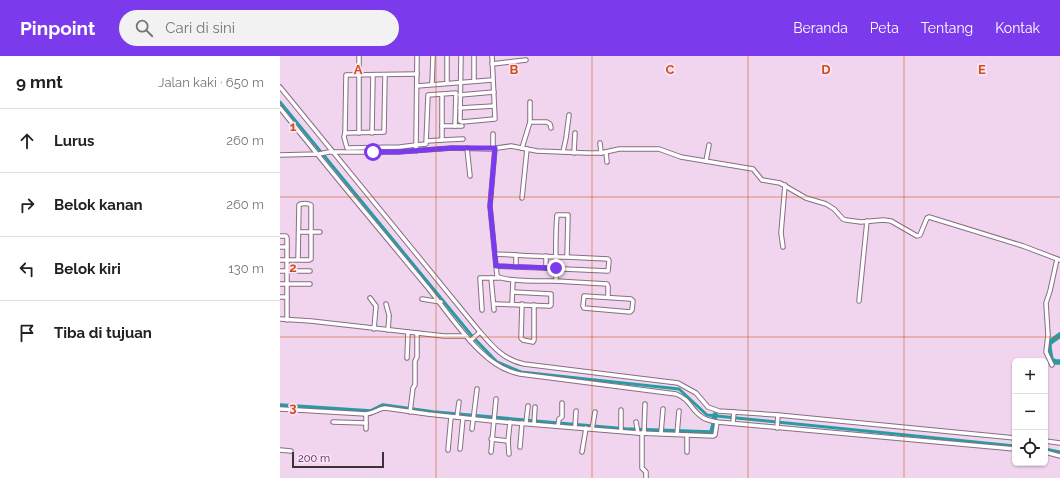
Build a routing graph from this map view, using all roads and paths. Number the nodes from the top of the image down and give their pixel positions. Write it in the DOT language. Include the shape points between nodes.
graph roads {
  1 [pos="359,56"];
  2 [pos="417,56"];
  3 [pos="433,56"];
  4 [pos="446,56"];
  5 [pos="461,56"];
  6 [pos="474,56"];
  7 [pos="492,56"];
  8 [pos="520,58"];
  9 [pos="526,60"];
  10 [pos="492,64"];
  11 [pos="417,74"];
  12 [pos="358,75"];
  13 [pos="373,75"];
  14 [pos="385,75"];
  15 [pos="492,80"];
  16 [pos="474,81"];
  17 [pos="460,83"];
  18 [pos="432,84"];
  19 [pos="447,84"];
  20 [pos="417,86"];
  21 [pos="280,87"];
  22 [pos="494,92"];
  23 [pos="442,94"];
  24 [pos="460,95"];
  25 [pos="530,102"];
  26 [pos="494,106"];
  27 [pos="280,108"];
  28 [pos="460,108"];
  29 [pos="569,115"];
  30 [pos="530,122"];
  31 [pos="442,126"];
  32 [pos="455,126"];
  33 [pos="462,126"];
  34 [pos="551,128"];
  35 [pos="345,133"];
  36 [pos="359,133"];
  37 [pos="372,133"];
  38 [pos="575,133"];
  39 [pos="493,134"];
  40 [pos="442,140"];
  41 [pos="463,140"];
  42 [pos="426,141"];
  43 [pos="600,144"];
  44 [pos="416,145"];
  45 [pos="709,145"];
  46 [pos="347,148"];
  47 [pos="468,148"];
  48 [pos="494,148"];
  49 [pos="522,148"];
  50 [pos="527,149"];
  51 [pos="416,151"];
  52 [pos="331,152"];
  53 [pos="338,152"];
  54 [pos="563,152"];
  55 [pos="606,152"];
  56 [pos="574,153"];
  57 [pos="601,153"];
  58 [pos="318,154"];
  59 [pos="280,155"];
  60 [pos="607,162"];
  61 [pos="706,162"];
  62 [pos="470,176"];
  63 [pos="785,185"];
  64 [pos="522,198"];
  65 [pos="867,221"];
  66 [pos="299,232"];
  67 [pos="311,232"];
  68 [pos="320,232"];
  69 [pos="280,236"];
  70 [pos="280,247"];
  71 [pos="287,247"];
  72 [pos="783,247"];
  73 [pos="495,254"];
  74 [pos="516,255"];
  75 [pos="546,256"];
  76 [pos="556,257"];
  77 [pos="566,257"];
  78 [pos="1059,259"];
  79 [pos="280,260"];
  80 [pos="287,260"];
  81 [pos="298,260"];
  82 [pos="496,266"];
  83 [pos="516,267"];
  84 [pos="546,268"];
  85 [pos="556,268"];
  86 [pos="280,271"];
  87 [pos="287,271"];
  88 [pos="310,271"];
  89 [pos="491,278"];
  90 [pos="499,278"];
  91 [pos="513,280"];
  92 [pos="556,281"];
  93 [pos="280,284"];
  94 [pos="287,284"];
  95 [pos="310,284"];
  96 [pos="513,292"];
  97 [pos="280,297"];
  98 [pos="287,297"];
  99 [pos="608,297"];
  100 [pos="370,298"];
  101 [pos="422,299"];
  102 [pos="859,301"];
  103 [pos="441,302"];
  104 [pos="386,304"];
  105 [pos="494,304"];
  106 [pos="512,304"];
  107 [pos="522,304"];
  108 [pos="534,305"];
  109 [pos="482,310"];
  110 [pos="494,310"];
  111 [pos="280,319"];
  112 [pos="286,320"];
  113 [pos="374,328"];
  114 [pos="388,330"];
  115 [pos="408,332"];
  116 [pos="417,333"];
  117 [pos="479,333"];
  118 [pos="466,336"];
  119 [pos="471,340"];
  120 [pos="407,358"];
  121 [pos="1052,365"];
  122 [pos="477,389"];
  123 [pos="496,399"];
  124 [pos="458,402"];
  125 [pos="562,403"];
  126 [pos="645,404"];
  127 [pos="528,406"];
  128 [pos="535,408"];
  129 [pos="280,409"];
  130 [pos="411,409"];
  131 [pos="663,409"];
  132 [pos="621,410"];
  133 [pos="576,411"];
  134 [pos="679,411"];
  135 [pos="595,412"];
  136 [pos="734,413"];
  137 [pos="366,414"];
  138 [pos="457,416"];
  139 [pos="778,416"];
  140 [pos="451,417"];
  141 [pos="474,417"];
  142 [pos="463,418"];
  143 [pos="493,419"];
  144 [pos="333,422"];
  145 [pos="510,422"];
  146 [pos="525,422"];
  147 [pos="636,422"];
  148 [pos="717,422"];
  149 [pos="733,422"];
  150 [pos="366,423"];
  151 [pos="534,423"];
  152 [pos="558,425"];
  153 [pos="576,426"];
  154 [pos="777,427"];
  155 [pos="586,428"];
  156 [pos="592,428"];
  157 [pos="366,429"];
  158 [pos="472,429"];
  159 [pos="621,430"];
  160 [pos="641,432"];
  161 [pos="661,432"];
  162 [pos="677,433"];
  163 [pos="687,435"];
  164 [pos="1012,438"];
  165 [pos="491,439"];
  166 [pos="508,441"];
  167 [pos="1048,441"];
  168 [pos="1060,443"];
  169 [pos="460,448"];
  170 [pos="520,448"];
  171 [pos="1012,449"];
  172 [pos="280,450"];
  173 [pos="448,450"];
  174 [pos="291,451"];
  175 [pos="491,452"];
  176 [pos="582,452"];
  177 [pos="687,452"];
  178 [pos="1048,453"];
  179 [pos="509,454"];
  180 [pos="1060,456"];
  181 [pos="646,478"];
  1 -- 12 [label="street"];
  2 -- 11 [label="street"];
  3 -- 18 [label="street"];
  4 -- 19 [label="street"];
  5 -- 17 [label="street"];
  6 -- 16 [label="street"];
  7 -- 10 [label="street"];
  8 -- 9 [label="street"];
  8 -- 10 [label="street"];
  10 -- 15 [label="street"];
  11 -- 14 [label="street"];
  11 -- 20 [label="street"];
  12 -- 13 [label="street"];
  12 -- 35 [label="street" via="346,75"];
  12 -- 36 [label="street"];
  13 -- 14 [label="street"];
  13 -- 37 [label="street"];
  14 -- 37 [label="street" via="384,132"];
  15 -- 16 [label="street"];
  15 -- 22 [label="street"];
  16 -- 17 [label="street"];
  17 -- 19 [label="street"];
  17 -- 24 [label="street"];
  18 -- 19 [label="street"];
  18 -- 20 [label="street"];
  20 -- 44 [label="street"];
  21 -- 52 [label="street"];
  22 -- 24 [label="street"];
  22 -- 26 [label="street"];
  23 -- 31 [label="street"];
  23 -- 32 [label="street" via="456,93"];
  23 -- 42 [label="street" via="428,95"];
  24 -- 28 [label="street"];
  25 -- 30 [label="street"];
  26 -- 28 [label="street"];
  26 -- 28 [label="street" via="494,119 462,122"];
  27 -- 58 [label="street"];
  29 -- 54 [label="street"];
  30 -- 34 [label="street" via="546,121"];
  30 -- 49 [label="street"];
  31 -- 32 [label="street"];
  31 -- 40 [label="street"];
  32 -- 33 [label="street"];
  35 -- 36 [label="street"];
  35 -- 46 [label="street"];
  36 -- 37 [label="street"];
  38 -- 56 [label="street"];
  39 -- 48 [label="street"];
  40 -- 41 [label="street"];
  40 -- 42 [label="street"];
  42 -- 44 [label="street" via="426,144"];
  43 -- 57 [label="street"];
  44 -- 46 [label="street"];
  44 -- 51 [label="street"];
  45 -- 61 [label="street"];
  46 -- 53 [label="street"];
  47 -- 48 [label="street"];
  47 -- 51 [label="street"];
  47 -- 62 [label="street"];
  48 -- 49 [label="street"];
  48 -- 73 [label="street" via="490,206"];
  49 -- 50 [label="street"];
  50 -- 54 [label="street"];
  50 -- 64 [label="street"];
  51 -- 53 [label="street"];
  52 -- 53 [label="street"];
  52 -- 58 [label="street"];
  52 -- 117 [label="street"];
  54 -- 56 [label="street"];
  55 -- 57 [label="street"];
  55 -- 60 [label="street"];
  55 -- 61 [label="street" via="659,149 680,157"];
  56 -- 57 [label="street"];
  58 -- 59 [label="street"];
  58 -- 103 [label="street"];
  61 -- 63 [label="street" via="753,169 762,180"];
  63 -- 65 [label="street" via="806,198 826,204 843,219"];
  63 -- 72 [label="street" via="781,226"];
  65 -- 78 [label="street" via="891,221 920,236 926,218 929,217"];
  65 -- 102 [label="street"];
  66 -- 67 [label="street"];
  66 -- 67 [label="street" via="299,205 308,204 311,205"];
  66 -- 81 [label="street"];
  67 -- 68 [label="street"];
  67 -- 81 [label="street" via="311,259"];
  69 -- 71 [label="street" via="287,237"];
  70 -- 71 [label="street"];
  71 -- 80 [label="street"];
  73 -- 74 [label="street"];
  73 -- 82 [label="street"];
  74 -- 75 [label="street"];
  74 -- 83 [label="street"];
  75 -- 76 [label="street"];
  75 -- 84 [label="street"];
  76 -- 77 [label="street"];
  76 -- 77 [label="street" via="556,228 559,214 568,216"];
  76 -- 85 [label="street"];
  77 -- 85 [label="street" via="608,259 608,270"];
  78 -- 121 [label="street" via="1046,303 1046,352"];
  79 -- 80 [label="street"];
  80 -- 81 [label="street"];
  80 -- 87 [label="street"];
  82 -- 83 [label="street"];
  82 -- 90 [label="street"];
  83 -- 84 [label="street"];
  84 -- 85 [label="street"];
  85 -- 92 [label="street"];
  86 -- 87 [label="street"];
  87 -- 88 [label="street"];
  87 -- 94 [label="street"];
  89 -- 90 [label="street"];
  89 -- 105 [label="street"];
  89 -- 109 [label="street" via="479,280"];
  90 -- 91 [label="street"];
  91 -- 92 [label="street"];
  91 -- 96 [label="street"];
  92 -- 99 [label="street" via="607,284"];
  93 -- 94 [label="street"];
  94 -- 95 [label="street"];
  94 -- 98 [label="street"];
  96 -- 106 [label="street"];
  96 -- 108 [label="street" via="551,294 551,306"];
  97 -- 98 [label="street"];
  98 -- 112 [label="street"];
  99 -- 99 [label="street" via="632,300 632,311 583,307 584,296"];
  100 -- 113 [label="street" via="376,306"];
  101 -- 103 [label="street"];
  103 -- 118 [label="street"];
  104 -- 114 [label="street" via="389,316"];
  105 -- 106 [label="street"];
  105 -- 110 [label="street"];
  106 -- 107 [label="street"];
  107 -- 108 [label="street"];
  107 -- 108 [label="street" via="521,338 533,342"];
  111 -- 112 [label="street"];
  112 -- 113 [label="street"];
  113 -- 114 [label="street"];
  114 -- 115 [label="street"];
  115 -- 116 [label="street"];
  115 -- 120 [label="street"];
  116 -- 118 [label="street" via="448,337"];
  116 -- 130 [label="street"];
  117 -- 119 [label="street"];
  117 -- 136 [label="street" via="503,356 519,363 678,383 696,393 708,407"];
  118 -- 119 [label="street"];
  119 -- 148 [label="street" via="478,350 505,370 676,394 688,401 701,417"];
  122 -- 141 [label="street"];
  123 -- 143 [label="street"];
  124 -- 138 [label="street"];
  125 -- 152 [label="street" via="562,418 559,419"];
  126 -- 160 [label="street"];
  127 -- 146 [label="street"];
  128 -- 151 [label="street"];
  129 -- 137 [label="street"];
  130 -- 137 [label="street" via="383,408"];
  130 -- 140 [label="street"];
  131 -- 161 [label="street"];
  132 -- 159 [label="street"];
  133 -- 153 [label="street"];
  134 -- 162 [label="street"];
  135 -- 156 [label="street"];
  136 -- 139 [label="street"];
  136 -- 149 [label="street"];
  137 -- 150 [label="street"];
  138 -- 140 [label="street"];
  138 -- 142 [label="street"];
  139 -- 154 [label="street"];
  139 -- 164 [label="street"];
  140 -- 173 [label="street"];
  141 -- 142 [label="street"];
  141 -- 143 [label="street"];
  141 -- 158 [label="street"];
  142 -- 169 [label="street"];
  143 -- 145 [label="street"];
  143 -- 165 [label="street"];
  144 -- 150 [label="street"];
  145 -- 146 [label="street"];
  145 -- 166 [label="street"];
  146 -- 151 [label="street"];
  146 -- 170 [label="street"];
  147 -- 160 [label="street"];
  148 -- 149 [label="street"];
  148 -- 163 [label="street" via="714,436"];
  149 -- 154 [label="street"];
  150 -- 157 [label="street"];
  151 -- 152 [label="street"];
  152 -- 153 [label="street"];
  153 -- 155 [label="street"];
  154 -- 171 [label="street"];
  155 -- 156 [label="street"];
  155 -- 176 [label="street"];
  156 -- 159 [label="street"];
  159 -- 160 [label="street"];
  160 -- 161 [label="street"];
  160 -- 181 [label="street" via="642,468 646,472"];
  161 -- 162 [label="street"];
  162 -- 163 [label="street"];
  163 -- 177 [label="street"];
  165 -- 166 [label="street"];
  165 -- 175 [label="street"];
  166 -- 179 [label="street"];
  167 -- 168 [label="street"];
  172 -- 174 [label="street"];
  178 -- 180 [label="street"];
}
